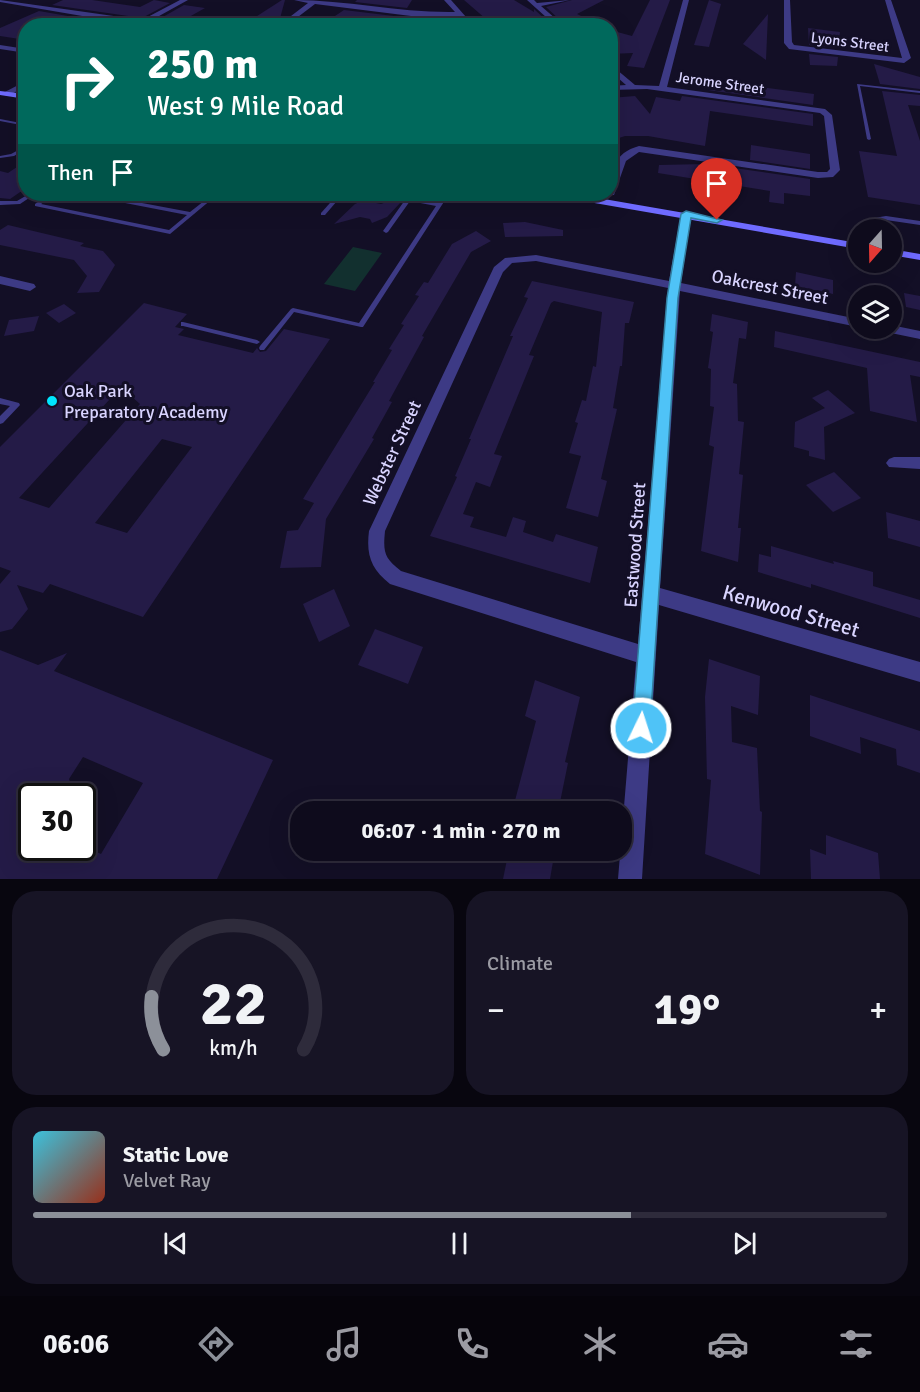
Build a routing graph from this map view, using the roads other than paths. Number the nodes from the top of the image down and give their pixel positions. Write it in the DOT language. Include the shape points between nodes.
graph roads {
  1 [pos="0,0"];
  2 [pos="184,0"];
  3 [pos="297,0"];
  4 [pos="447,0"];
  5 [pos="567,0"];
  6 [pos="686,0"];
  7 [pos="787,0"];
  8 [pos="888,0"];
  9 [pos="314,2"];
  10 [pos="533,3"];
  11 [pos="460,14"];
  12 [pos="427,15"];
  13 [pos="117,18"];
  14 [pos="150,18"];
  15 [pos="292,18"];
  16 [pos="424,18"];
  17 [pos="464,18"];
  18 [pos="551,18"];
  19 [pos="0,47"];
  20 [pos="18,50"];
  21 [pos="618,73"];
  22 [pos="18,86"];
  23 [pos="632,86"];
  24 [pos="618,87"];
  25 [pos="662,89"];
  26 [pos="2,93"];
  27 [pos="920,93"];
  28 [pos="18,96"];
  29 [pos="0,120"];
  30 [pos="18,123"];
  31 [pos="869,139"];
  32 [pos="18,152"];
  33 [pos="0,157"];
  34 [pos="618,169"];
  35 [pos="618,198"];
  36 [pos="21,201"];
  37 [pos="43,201"];
  38 [pos="124,201"];
  39 [pos="207,201"];
  40 [pos="334,201"];
  41 [pos="408,201"];
  42 [pos="421,201"];
  43 [pos="440,201"];
  44 [pos="0,202"];
  45 [pos="438,204"];
  46 [pos="191,214"];
  47 [pos="323,214"];
  48 [pos="686,214"];
  49 [pos="876,219"];
  50 [pos="892,219"];
  51 [pos="902,221"];
  52 [pos="920,224"];
  53 [pos="386,231"];
  54 [pos="848,244"];
  55 [pos="902,254"];
  56 [pos="920,257"];
  57 [pos="0,280"];
  58 [pos="674,286"];
  59 [pos="30,287"];
  60 [pos="848,321"];
  61 [pos="183,324"];
  62 [pos="902,331"];
  63 [pos="920,335"];
  64 [pos="257,342"];
  65 [pos="262,348"];
  66 [pos="0,401"];
  67 [pos="0,421"];
  68 [pos="920,463"];
  69 [pos="894,464"];
  70 [pos="650,594"];
  71 [pos="646,656"];
  72 [pos="920,672"];
  73 [pos="630,879"];
  1 -- 13 [label="street"];
  2 -- 14 [label="street"];
  3 -- 9 [label="street"];
  4 -- 11 [label="street"];
  5 -- 10 [label="street"];
  6 -- 25 [label="street"];
  7 -- 8 [label="street, Lyons Street" via="788,42 792,47 904,61 907,58"];
  9 -- 12 [label="street"];
  9 -- 15 [label="street"];
  10 -- 18 [label="street"];
  11 -- 12 [label="street"];
  11 -- 17 [label="street"];
  12 -- 16 [label="street"];
  19 -- 20 [label="street"];
  21 -- 23 [label="street"];
  22 -- 26 [label="street"];
  23 -- 24 [label="street, Jerome Street"];
  23 -- 25 [label="street, Jerome Street"];
  25 -- 34 [label="street, Jerome Street" via="826,112 835,170 830,175 639,149 627,152"];
  26 -- 28 [label="main road"];
  27 -- 31 [label="lane" via="858,85"];
  29 -- 30 [label="lane"];
  32 -- 33 [label="lane"];
  35 -- 48 [label="main road"];
  36 -- 44 [label="lane"];
  37 -- 46 [label="lane" via="37,205 167,232"];
  38 -- 46 [label="lane"];
  39 -- 46 [label="lane"];
  40 -- 47 [label="lane"];
  41 -- 53 [label="lane"];
  42 -- 45 [label="lane"];
  43 -- 45 [label="lane"];
  45 -- 65 [label="lane" via="361,325 293,310"];
  48 -- 54 [label="main road"];
  48 -- 58 [label="street, Eastwood Street"];
  49 -- 50 [label="lane"];
  51 -- 52 [label="lane"];
  55 -- 56 [label="main road"];
  57 -- 59 [label="street"];
  58 -- 60 [label="street, Oakcrest Street"];
  58 -- 70 [label="street, Eastwood Street"];
  58 -- 71 [label="street, Webster Street" via="536,258 516,258 504,263 377,531 374,554 396,578"];
  61 -- 64 [label="lane"];
  62 -- 63 [label="street"];
  66 -- 67 [label="lane" via="16,405"];
  68 -- 69 [label="street"];
  70 -- 71 [label="street, Eastwood Street"];
  70 -- 72 [label="street, Kenwood Street"];
  71 -- 73 [label="street, Eastwood Street"];
}
